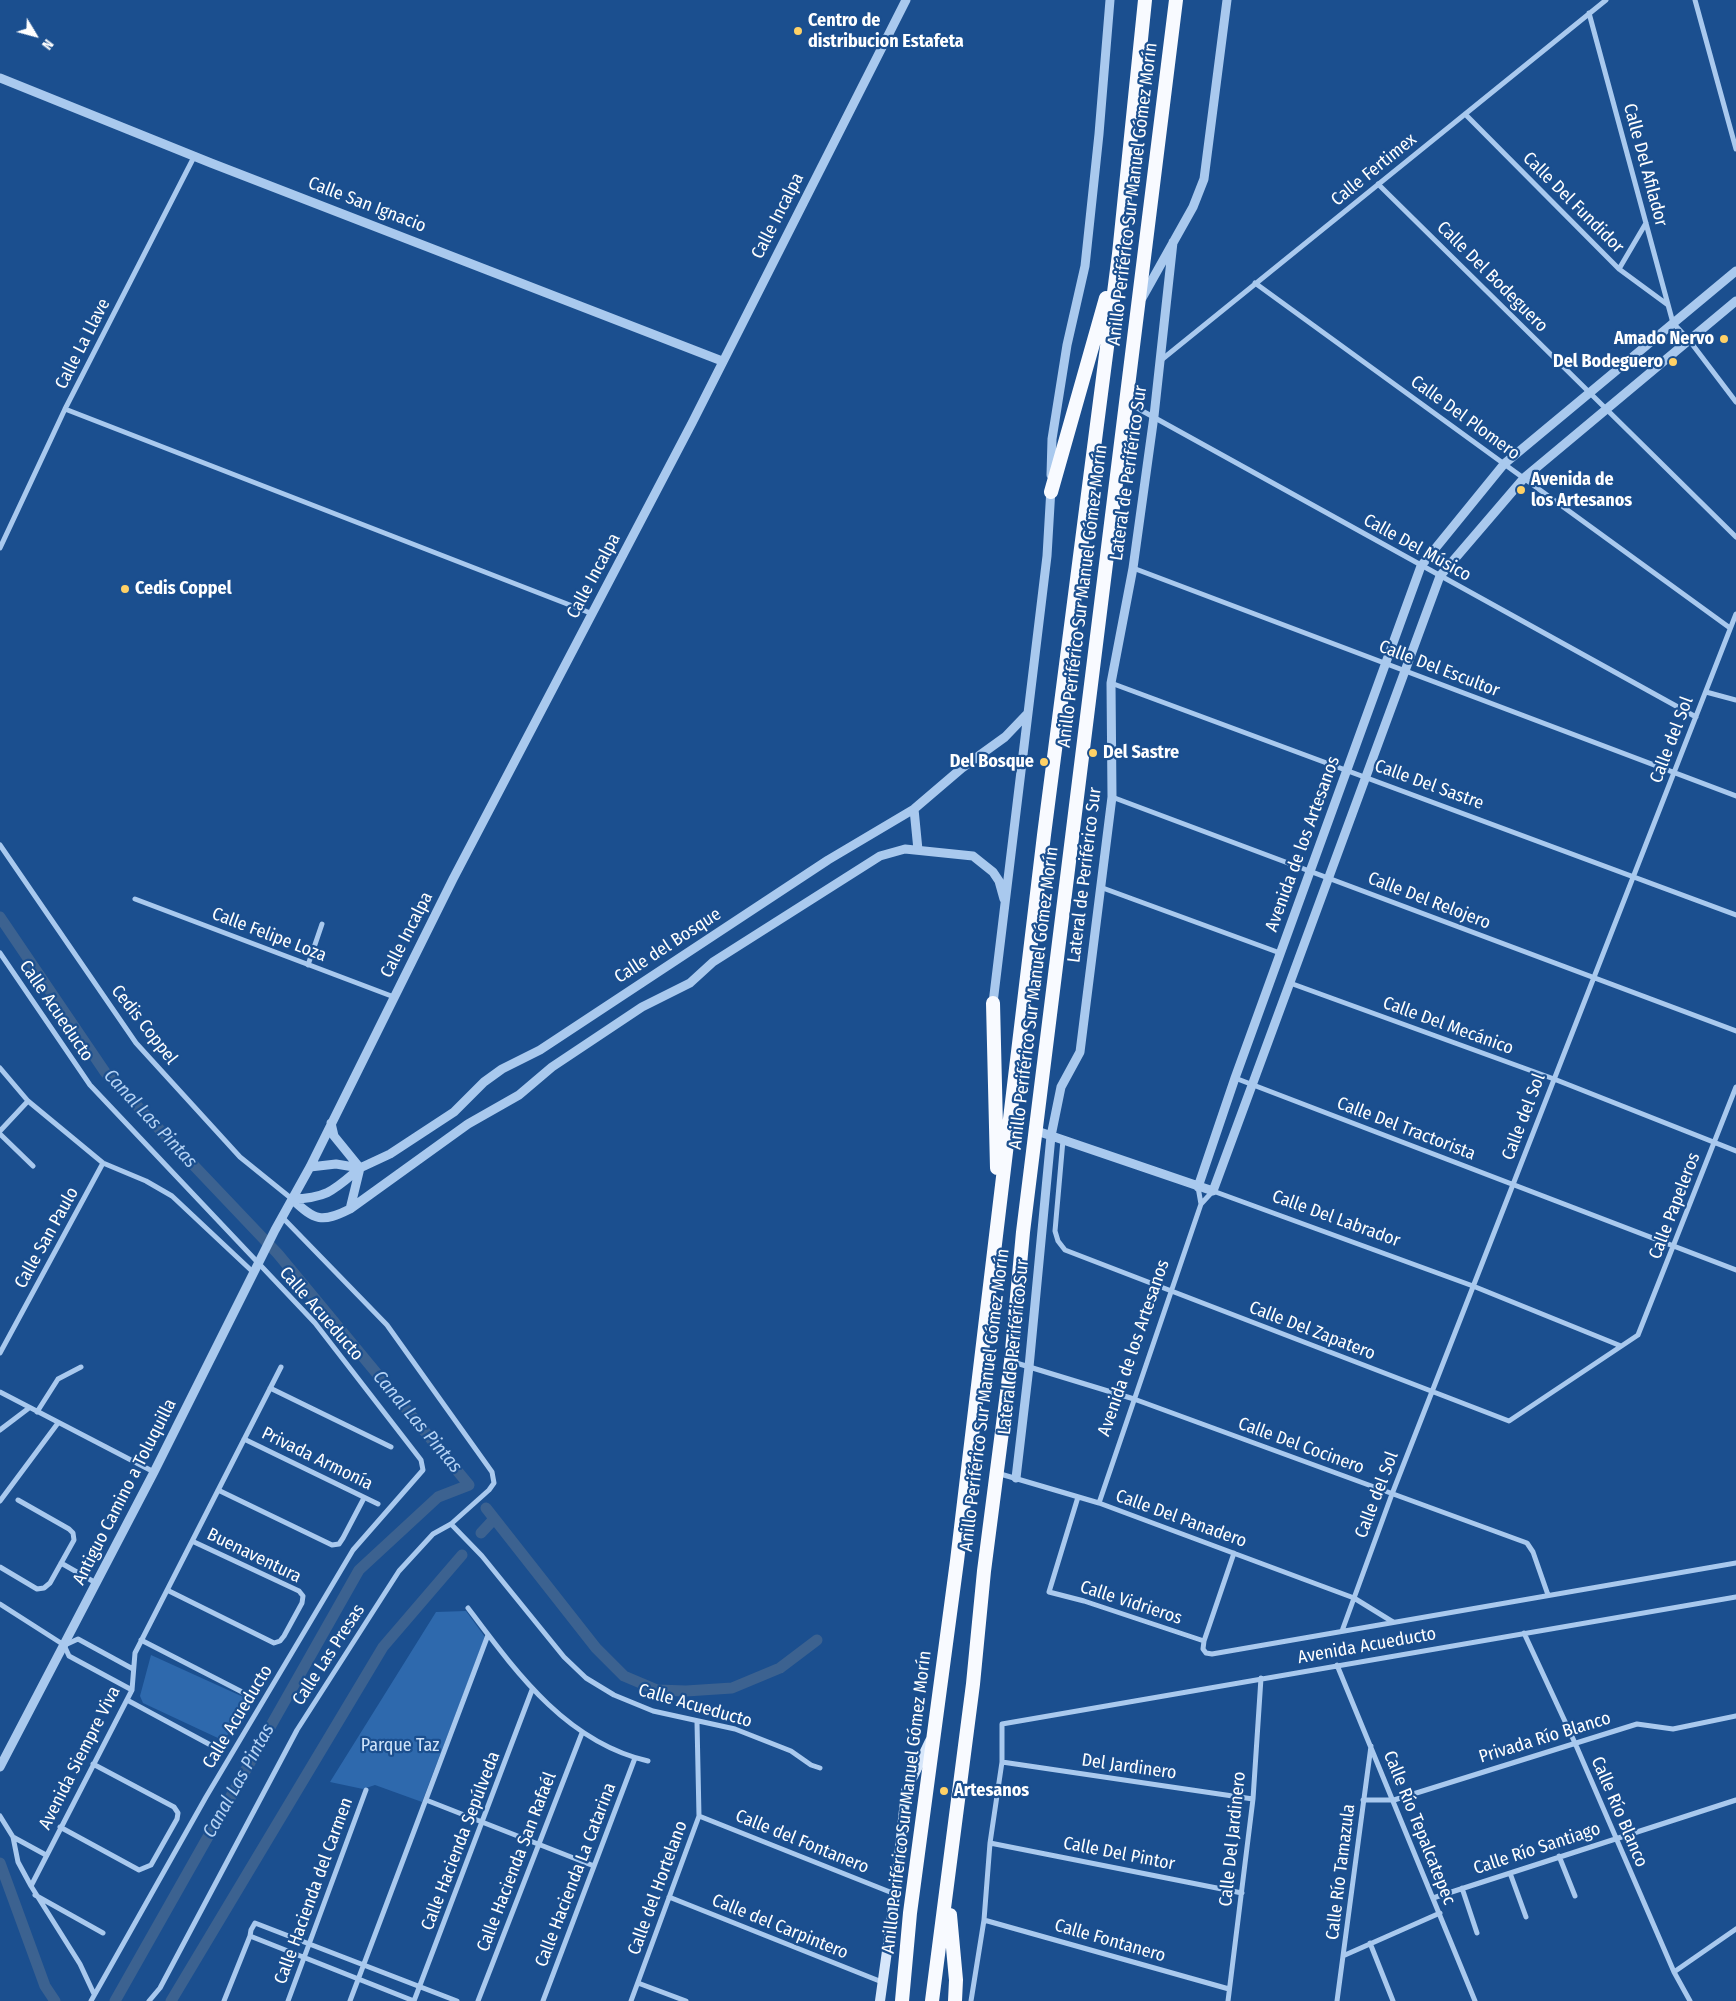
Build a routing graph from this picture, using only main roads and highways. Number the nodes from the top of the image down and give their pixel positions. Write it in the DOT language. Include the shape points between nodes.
graph roads {
  1 [pos="1140,0"];
  2 [pos="1145,0"];
  3 [pos="1176,0"];
  4 [pos="1141,32"];
  5 [pos="1119,254"];
  6 [pos="1051,492"];
  7 [pos="993,1003"];
  8 [pos="998,1216"];
  9 [pos="933,1735"];
  10 [pos="948,1891"];
  11 [pos="880,2001"];
  12 [pos="902,2001"];
  13 [pos="932,2001"];
  14 [pos="954,2001"];
  1 -- 4 [label="highway"];
  2 -- 4 [label="highway, Anillo Periférico Sur Manuel Gómez Morín"];
  3 -- 10 [label="highway, Anillo Periférico Sur Manuel Gómez Morín" via="1023,1232 1011,1362"];
  4 -- 5 [label="highway, Anillo Periférico Sur Manuel Gómez Morín"];
  5 -- 6 [label="highway"];
  5 -- 8 [label="highway, Anillo Periférico Sur Manuel Gómez Morín"];
  7 -- 8 [label="highway"];
  8 -- 9 [label="highway, Anillo Periférico Sur Manuel Gómez Morín"];
  9 -- 11 [label="main road" via="906,1790"];
  9 -- 12 [label="highway, Anillo Periférico Sur Manuel Gómez Morín"];
  10 -- 13 [label="highway, Anillo Periférico Sur Manuel Gómez Morín"];
  10 -- 14 [label="highway" via="956,1980"];
}
